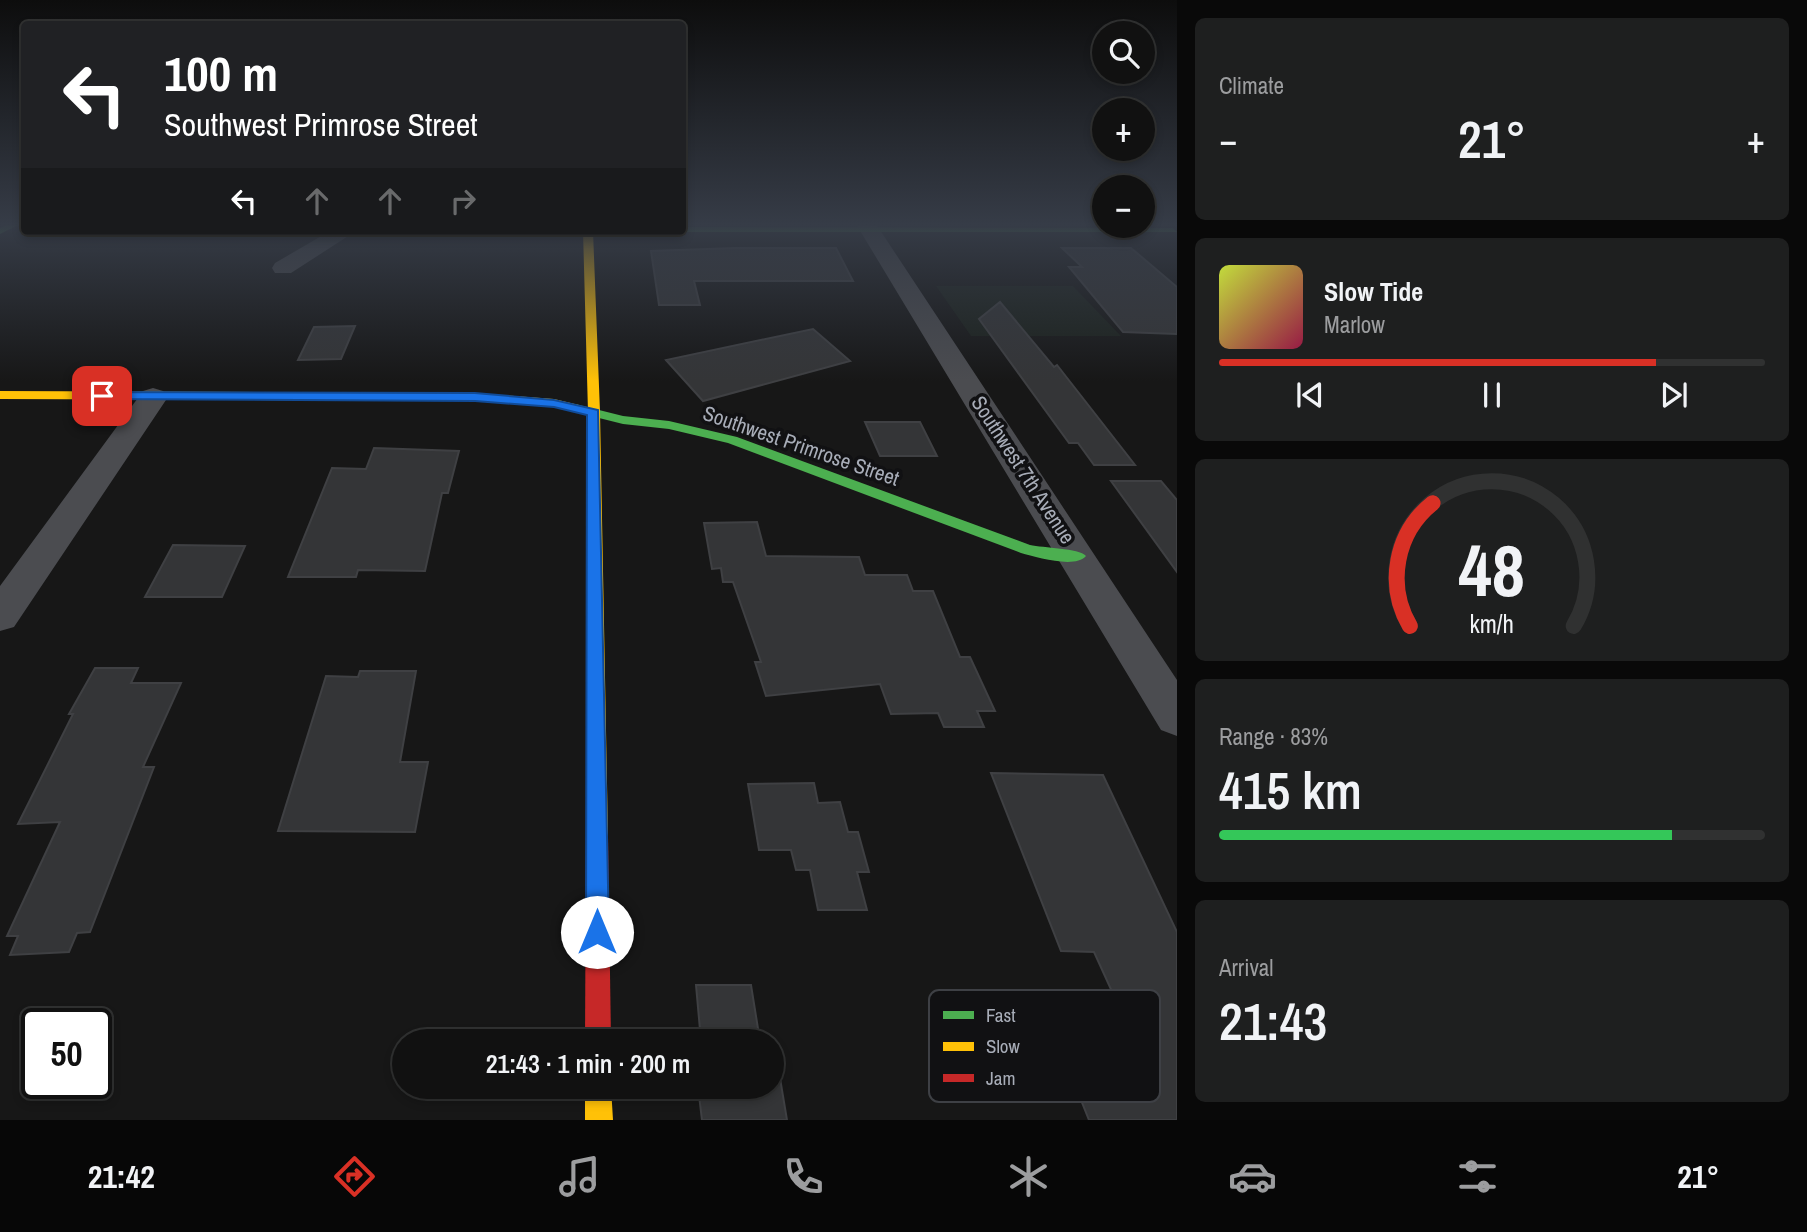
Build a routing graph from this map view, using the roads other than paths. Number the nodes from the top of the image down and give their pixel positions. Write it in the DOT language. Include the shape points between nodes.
graph roads {
  1 [pos="590,276"];
  2 [pos="899,276"];
  3 [pos="0,395"];
  4 [pos="153,397"];
  5 [pos="594,412"];
  6 [pos="1078,556"];
  7 [pos="0,615"];
  8 [pos="1177,717"];
  9 [pos="598,1029"];
  10 [pos="598,1099"];
  11 [pos="598,1120"];
  1 -- 5 [label="street"];
  2 -- 6 [label="street, Southwest 7th Avenue"];
  3 -- 4 [label="street, Southwest Primrose Street"];
  4 -- 5 [label="street, Southwest Primrose Street" via="475,397 554,403"];
  4 -- 7 [label="street"];
  5 -- 6 [label="street, Southwest Primrose Street" via="713,434 1026,549"];
  5 -- 9 [label="street"];
  6 -- 8 [label="street, Southwest 7th Avenue"];
  10 -- 11 [label="street"];
}
